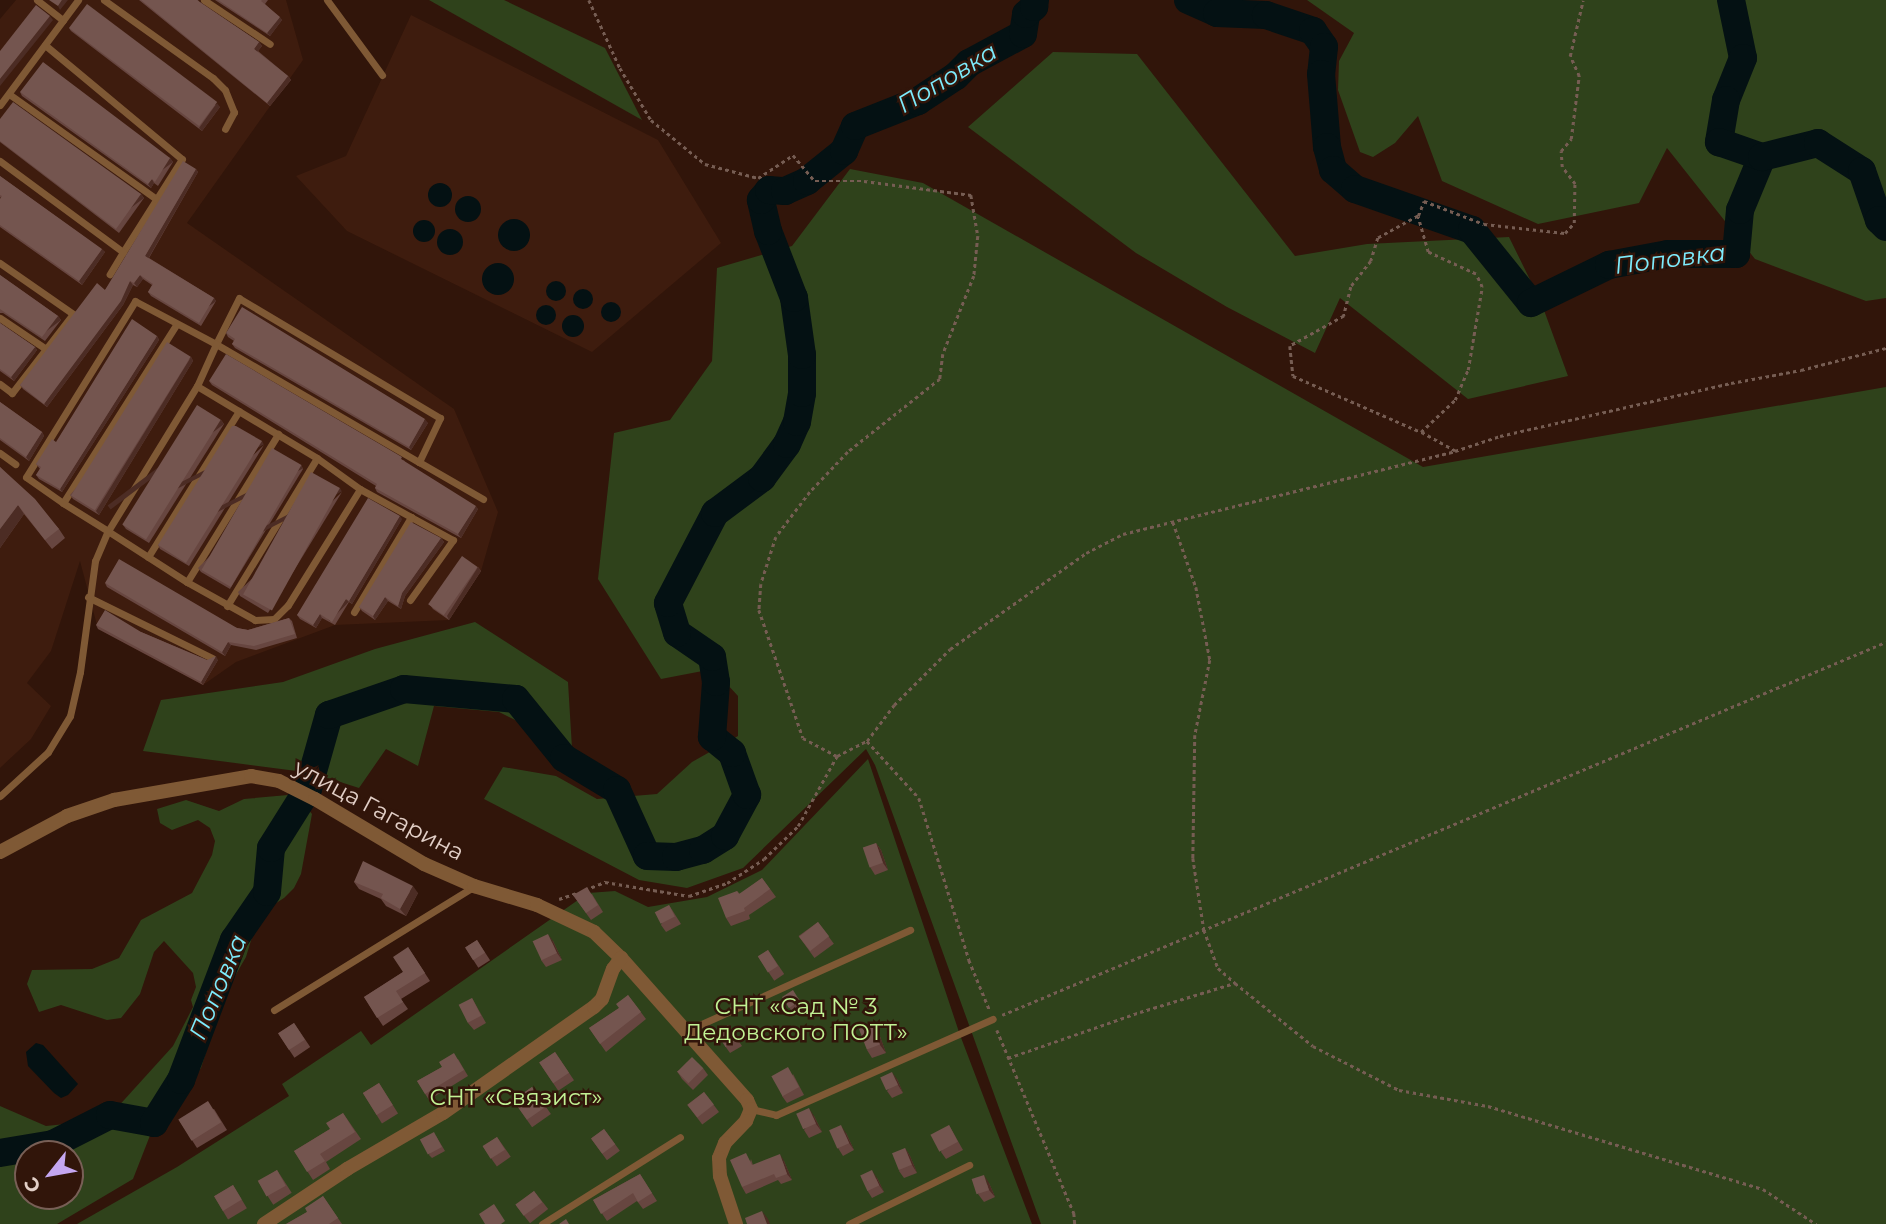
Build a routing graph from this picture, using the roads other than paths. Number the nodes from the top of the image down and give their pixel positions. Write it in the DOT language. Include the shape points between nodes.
graph roads {
  1 [pos="37,0"];
  2 [pos="78,0"];
  3 [pos="104,0"];
  4 [pos="204,0"];
  5 [pos="327,0"];
  6 [pos="63,20"];
  7 [pos="270,44"];
  8 [pos="45,45"];
  9 [pos="382,75"];
  10 [pos="9,94"];
  11 [pos="0,105"];
  12 [pos="225,129"];
  13 [pos="0,160"];
  14 [pos="155,198"];
  15 [pos="123,252"];
  16 [pos="0,263"];
  17 [pos="110,274"];
  18 [pos="0,318"];
  19 [pos="176,325"];
  20 [pos="216,344"];
  21 [pos="46,349"];
  22 [pos="0,384"];
  23 [pos="197,386"];
  24 [pos="239,411"];
  25 [pos="278,434"];
  26 [pos="0,453"];
  27 [pos="317,458"];
  28 [pos="419,462"];
  29 [pos="15,464"];
  30 [pos="360,489"];
  31 [pos="483,499"];
  32 [pos="63,503"];
  33 [pos="411,517"];
  34 [pos="108,531"];
  35 [pos="148,557"];
  36 [pos="187,582"];
  37 [pos="88,597"];
  38 [pos="410,600"];
  39 [pos="227,606"];
  40 [pos="354,612"];
  41 [pos="212,658"];
  42 [pos="0,796"];
  43 [pos="0,852"];
  44 [pos="474,886"];
  45 [pos="910,930"];
  46 [pos="621,958"];
  47 [pos="274,1010"];
  48 [pos="993,1019"];
  49 [pos="686,1032"];
  50 [pos="751,1109"];
  51 [pos="680,1137"];
  52 [pos="968,1165"];
  53 [pos="264,1224"];
  54 [pos="542,1224"];
  55 [pos="736,1224"];
  56 [pos="849,1224"];
  1 -- 6 [label="lane"];
  2 -- 6 [label="lane"];
  3 -- 12 [label="lane" via="225,90 234,112"];
  4 -- 7 [label="lane"];
  5 -- 9 [label="lane"];
  6 -- 8 [label="lane"];
  8 -- 10 [label="lane"];
  8 -- 14 [label="lane" via="182,159"];
  10 -- 11 [label="lane"];
  10 -- 14 [label="lane"];
  13 -- 15 [label="lane"];
  14 -- 15 [label="lane"];
  15 -- 17 [label="lane"];
  16 -- 21 [label="lane" via="73,314"];
  18 -- 21 [label="lane"];
  19 -- 20 [label="lane"];
  19 -- 32 [label="lane"];
  19 -- 32 [label="lane" via="135,301 26,477"];
  20 -- 23 [label="lane"];
  20 -- 28 [label="lane"];
  20 -- 28 [label="lane" via="239,298 440,418"];
  21 -- 22 [label="lane" via="12,393"];
  23 -- 24 [label="lane"];
  23 -- 34 [label="lane"];
  24 -- 25 [label="lane"];
  24 -- 35 [label="lane"];
  25 -- 27 [label="lane"];
  25 -- 36 [label="lane"];
  26 -- 29 [label="lane"];
  27 -- 30 [label="lane"];
  27 -- 39 [label="lane"];
  28 -- 31 [label="lane"];
  30 -- 33 [label="lane"];
  30 -- 39 [label="lane" via="288,605 274,618 255,620"];
  32 -- 34 [label="lane"];
  33 -- 38 [label="lane" via="453,540"];
  33 -- 40 [label="lane"];
  34 -- 35 [label="lane"];
  34 -- 37 [label="lane" via="95,561"];
  35 -- 36 [label="lane"];
  36 -- 39 [label="lane"];
  37 -- 41 [label="lane"];
  37 -- 42 [label="lane" via="70,716 48,752"];
  43 -- 44 [label="street, улица Гагарина" via="67,816 114,800 251,776 279,781 424,864"];
  44 -- 46 [label="street, улица Гагарина" via="537,905 594,932"];
  44 -- 47 [label="lane"];
  45 -- 49 [label="lane"];
  46 -- 49 [label="street, улица Гагарина"];
  46 -- 53 [label="street" via="594,1007 443,1113 347,1168"];
  48 -- 50 [label="lane" via="776,1115"];
  49 -- 50 [label="street, улица Гагарина"];
  50 -- 55 [label="street" via="719,1158 720,1176"];
  51 -- 54 [label="lane"];
  52 -- 56 [label="lane"];
}
